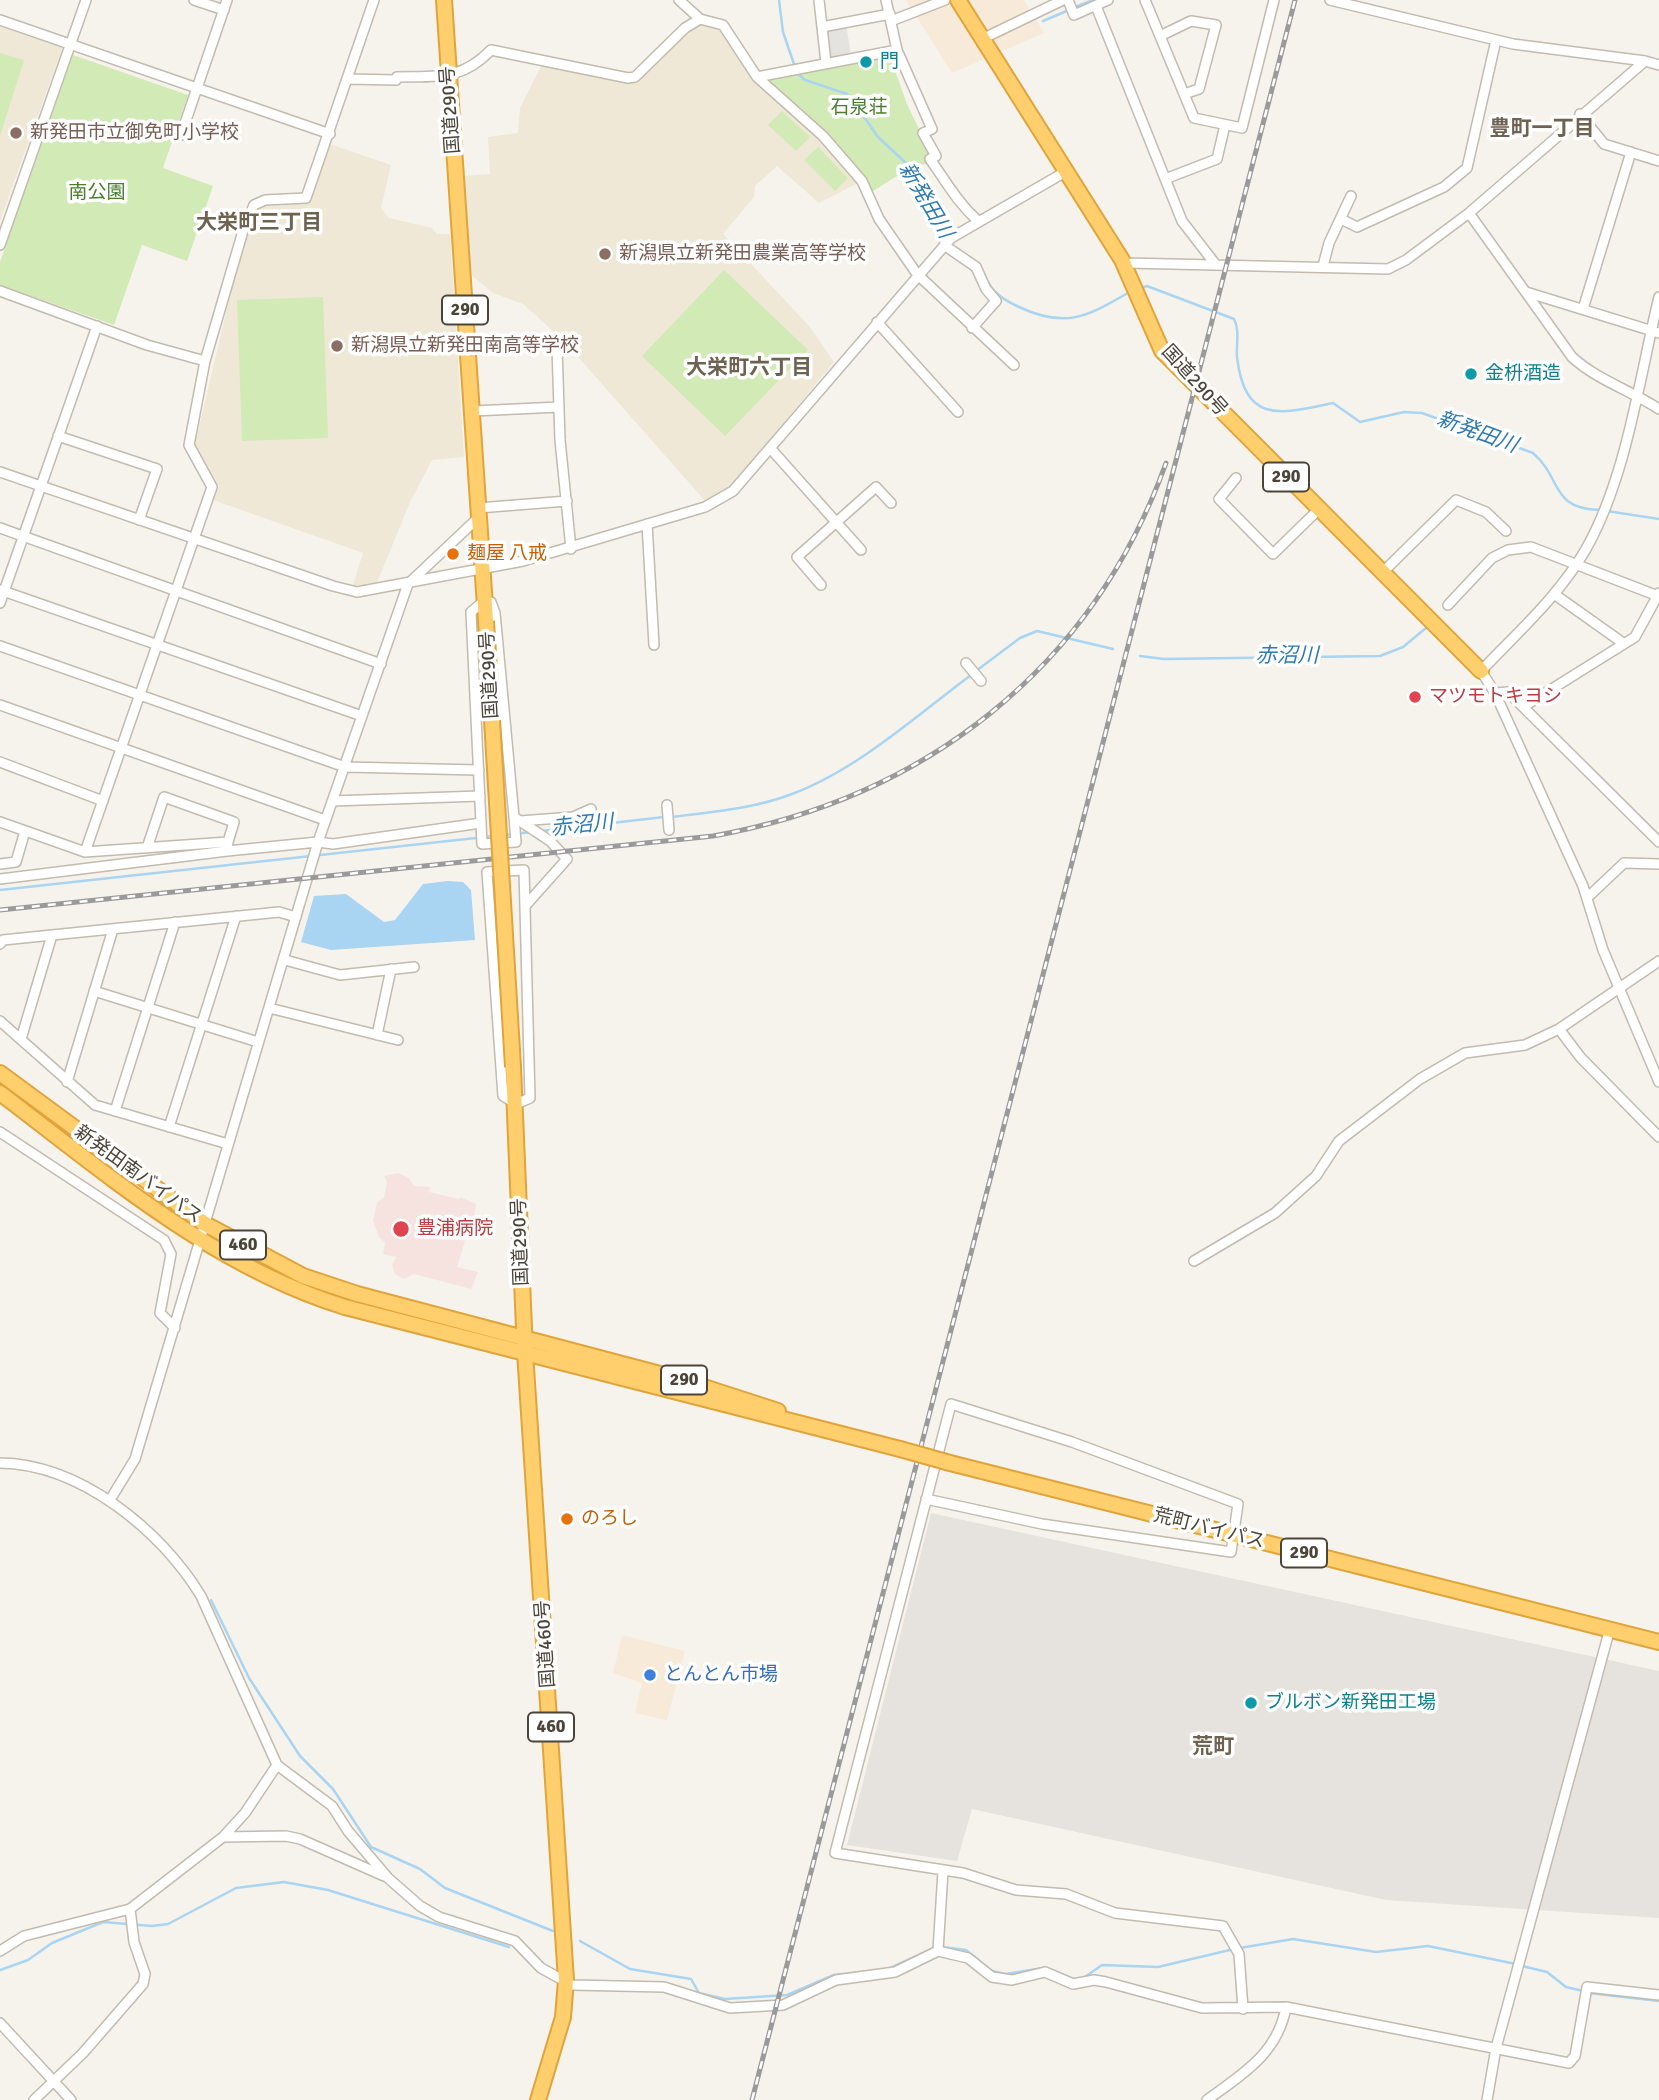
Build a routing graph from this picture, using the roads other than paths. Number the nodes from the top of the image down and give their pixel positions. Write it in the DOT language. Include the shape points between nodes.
graph roads {
  1 [pos="86,0"];
  2 [pos="194,0"];
  3 [pos="227,0"];
  4 [pos="374,0"];
  5 [pos="444,0"];
  6 [pos="679,0"];
  7 [pos="818,0"];
  8 [pos="886,0"];
  9 [pos="945,0"];
  10 [pos="958,0"];
  11 [pos="1063,0"];
  12 [pos="1068,0"];
  13 [pos="1108,0"];
  14 [pos="1145,0"];
  15 [pos="1274,0"];
  16 [pos="1329,0"];
  17 [pos="1096,6"];
  18 [pos="224,10"];
  19 [pos="890,18"];
  20 [pos="700,19"];
  21 [pos="0,20"];
  22 [pos="822,27"];
  23 [pos="1160,36"];
  24 [pos="982,38"];
  25 [pos="1496,40"];
  26 [pos="71,44"];
  27 [pos="897,50"];
  28 [pos="1645,61"];
  29 [pos="826,63"];
  30 [pos="1659,65"];
  31 [pos="449,75"];
  32 [pos="757,77"];
  33 [pos="348,79"];
  34 [pos="196,90"];
  35 [pos="1184,94"];
  36 [pos="1580,114"];
  37 [pos="1226,124"];
  38 [pos="330,134"];
  39 [pos="181,135"];
  40 [pos="1630,152"];
  41 [pos="1659,161"];
  42 [pos="1065,172"];
  43 [pos="1165,180"];
  44 [pos="1351,196"];
  45 [pos="1469,213"];
  46 [pos="1341,219"];
  47 [pos="978,222"];
  48 [pos="947,242"];
  49 [pos="0,245"];
  50 [pos="1122,260"];
  51 [pos="1216,265"];
  52 [pos="1323,266"];
  53 [pos="917,274"];
  54 [pos="0,292"];
  55 [pos="1526,292"];
  56 [pos="1659,298"];
  57 [pos="1583,309"];
  58 [pos="877,322"];
  59 [pos="97,326"];
  60 [pos="972,328"];
  61 [pos="1655,332"];
  62 [pos="467,341"];
  63 [pos="205,361"];
  64 [pos="1014,365"];
  65 [pos="1636,394"];
  66 [pos="559,407"];
  67 [pos="1659,410"];
  68 [pos="473,411"];
  69 [pos="958,412"];
  70 [pos="58,436"];
  71 [pos="771,449"];
  72 [pos="0,472"];
  73 [pos="1236,478"];
  74 [pos="41,486"];
  75 [pos="567,501"];
  76 [pos="891,503"];
  77 [pos="1319,509"];
  78 [pos="479,512"];
  79 [pos="139,520"];
  80 [pos="836,520"];
  81 [pos="647,524"];
  82 [pos="0,528"];
  83 [pos="1506,531"];
  84 [pos="24,536"];
  85 [pos="192,538"];
  86 [pos="571,549"];
  87 [pos="861,550"];
  88 [pos="1576,563"];
  89 [pos="483,569"];
  90 [pos="1382,573"];
  91 [pos="408,584"];
  92 [pos="821,585"];
  93 [pos="2,590"];
  94 [pos="175,591"];
  95 [pos="1554,594"];
  96 [pos="1658,594"];
  97 [pos="484,601"];
  98 [pos="0,603"];
  99 [pos="1448,605"];
  100 [pos="1623,643"];
  101 [pos="156,644"];
  102 [pos="654,645"];
  103 [pos="0,646"];
  104 [pos="966,663"];
  105 [pos="381,664"];
  106 [pos="1480,671"];
  107 [pos="981,681"];
  108 [pos="1495,693"];
  109 [pos="139,695"];
  110 [pos="0,705"];
  111 [pos="1523,707"];
  112 [pos="362,716"];
  113 [pos="121,749"];
  114 [pos="0,762"];
  115 [pos="345,767"];
  116 [pos="480,770"];
  117 [pos="480,796"];
  118 [pos="103,801"];
  119 [pos="332,801"];
  120 [pos="667,805"];
  121 [pos="591,809"];
  122 [pos="517,819"];
  123 [pos="325,820"];
  124 [pos="0,822"];
  125 [pos="481,823"];
  126 [pos="669,830"];
  127 [pos="25,831"];
  128 [pos="318,842"];
  129 [pos="1659,842"];
  130 [pos="228,847"];
  131 [pos="147,848"];
  132 [pos="85,852"];
  133 [pos="0,864"];
  134 [pos="1659,864"];
  135 [pos="0,880"];
  136 [pos="1587,898"];
  137 [pos="526,905"];
  138 [pos="236,916"];
  139 [pos="296,917"];
  140 [pos="175,922"];
  141 [pos="113,929"];
  142 [pos="52,935"];
  143 [pos="0,944"];
  144 [pos="285,960"];
  145 [pos="1659,961"];
  146 [pos="414,967"];
  147 [pos="391,969"];
  148 [pos="1619,988"];
  149 [pos="94,991"];
  150 [pos="148,1008"];
  151 [pos="269,1008"];
  152 [pos="0,1021"];
  153 [pos="201,1025"];
  154 [pos="1559,1029"];
  155 [pos="377,1035"];
  156 [pos="20,1039"];
  157 [pos="398,1040"];
  158 [pos="258,1042"];
  159 [pos="0,1073"];
  160 [pos="67,1082"];
  161 [pos="1659,1082"];
  162 [pos="0,1093"];
  163 [pos="516,1104"];
  164 [pos="116,1111"];
  165 [pos="169,1127"];
  166 [pos="0,1132"];
  167 [pos="1659,1137"];
  168 [pos="228,1144"];
  169 [pos="205,1224"];
  170 [pos="200,1241"];
  171 [pos="1194,1261"];
  172 [pos="175,1328"];
  173 [pos="525,1344"];
  174 [pos="0,1463"];
  175 [pos="926,1499"];
  176 [pos="110,1500"];
  177 [pos="1234,1536"];
  178 [pos="1609,1632"];
  179 [pos="1659,1642"];
  180 [pos="277,1765"];
  181 [pos="223,1837"];
  182 [pos="943,1871"];
  183 [pos="388,1878"];
  184 [pos="130,1909"];
  185 [pos="0,1951"];
  186 [pos="938,1951"];
  187 [pos="566,1980"];
  188 [pos="1659,1995"];
  189 [pos="1286,2007"];
  190 [pos="1243,2009"];
  191 [pos="0,2023"];
  192 [pos="1496,2048"];
  193 [pos="53,2081"];
  194 [pos="34,2100"];
  195 [pos="71,2100"];
  196 [pos="538,2100"];
  197 [pos="1207,2100"];
  198 [pos="1486,2100"];
  1 -- 26 [label="street"];
  2 -- 18 [label="street"];
  3 -- 18 [label="street"];
  4 -- 33 [label="street"];
  5 -- 31 [label="highway, 国道290号 / 290"];
  6 -- 20 [label="street"];
  7 -- 22 [label="street"];
  8 -- 19 [label="street"];
  9 -- 19 [label="street"];
  10 -- 24 [label="highway, 国道290号 / 290"];
  11 -- 24 [label="street"];
  12 -- 17 [label="street" via="1074,15"];
  13 -- 17 [label="street"];
  14 -- 23 [label="street"];
  15 -- 37 [label="street" via="1241,128"];
  16 -- 25 [label="street"];
  17 -- 43 [label="street"];
  18 -- 34 [label="street"];
  19 -- 22 [label="street"];
  19 -- 27 [label="street"];
  20 -- 31 [label="street" via="635,77 621,78 491,50 468,71"];
  20 -- 32 [label="street" via="723,24"];
  21 -- 26 [label="street"];
  22 -- 29 [label="street"];
  23 -- 35 [label="street"];
  23 -- 35 [label="street" via="1191,21 1216,25 1199,89"];
  24 -- 42 [label="highway, 国道290号 / 290"];
  25 -- 28 [label="street"];
  25 -- 46 [label="street" via="1467,168 1444,187 1357,226"];
  26 -- 34 [label="street"];
  26 -- 49 [label="street"];
  27 -- 29 [label="street"];
  27 -- 47 [label="street" via="932,129 923,134 936,156 930,159 957,202"];
  28 -- 30 [label="street"];
  28 -- 36 [label="street"];
  29 -- 32 [label="street"];
  31 -- 33 [label="street"];
  31 -- 62 [label="highway, 国道290号 / 290"];
  32 -- 53 [label="street" via="823,136 862,181 879,219"];
  33 -- 38 [label="street"];
  34 -- 38 [label="street"];
  34 -- 39 [label="street"];
  35 -- 37 [label="street" via="1194,118"];
  36 -- 40 [label="street" via="1604,144"];
  36 -- 45 [label="street"];
  37 -- 43 [label="street" via="1217,159"];
  38 -- 63 [label="street" via="306,198 254,205"];
  40 -- 41 [label="street"];
  40 -- 57 [label="street"];
  42 -- 47 [label="street"];
  42 -- 50 [label="highway, 国道290号 / 290"];
  43 -- 51 [label="street" via="1182,221"];
  44 -- 46 [label="street"];
  45 -- 52 [label="street" via="1388,269"];
  45 -- 55 [label="street"];
  46 -- 52 [label="street"];
  47 -- 48 [label="street"];
  48 -- 53 [label="street"];
  48 -- 60 [label="street" via="976,267 996,301"];
  50 -- 51 [label="street"];
  50 -- 77 [label="highway, 国道290号 / 290" via="1162,351"];
  51 -- 52 [label="street"];
  53 -- 58 [label="street"];
  53 -- 60 [label="street"];
  54 -- 59 [label="street"];
  55 -- 57 [label="street"];
  55 -- 65 [label="street" via="1580,365"];
  56 -- 61 [label="street"];
  57 -- 61 [label="street"];
  58 -- 69 [label="street"];
  58 -- 71 [label="street"];
  59 -- 63 [label="street"];
  59 -- 70 [label="street"];
  60 -- 64 [label="street"];
  61 -- 65 [label="street"];
  62 -- 66 [label="street" via="552,340 557,347"];
  62 -- 68 [label="highway, 国道290号 / 290"];
  63 -- 85 [label="street" via="189,445 212,487"];
  65 -- 67 [label="street"];
  65 -- 88 [label="street" via="1608,505"];
  66 -- 68 [label="street"];
  66 -- 75 [label="street"];
  68 -- 78 [label="highway, 国道290号 / 290"];
  70 -- 74 [label="street"];
  70 -- 79 [label="street" via="157,469"];
  71 -- 80 [label="street"];
  71 -- 81 [label="street" via="721,500"];
  72 -- 74 [label="street"];
  73 -- 77 [label="street" via="1219,499 1273,554"];
  74 -- 79 [label="street"];
  74 -- 84 [label="street"];
  75 -- 78 [label="street"];
  75 -- 86 [label="street"];
  76 -- 80 [label="street" via="876,487"];
  77 -- 90 [label="highway, 国道290号 / 290"];
  78 -- 89 [label="highway, 国道290号 / 290"];
  78 -- 91 [label="street"];
  79 -- 85 [label="street"];
  80 -- 87 [label="street"];
  80 -- 92 [label="street" via="797,557"];
  81 -- 86 [label="street"];
  81 -- 102 [label="street"];
  82 -- 84 [label="street"];
  83 -- 90 [label="street" via="1486,512 1456,499"];
  84 -- 93 [label="street"];
  84 -- 94 [label="street"];
  85 -- 91 [label="street" via="357,592"];
  85 -- 94 [label="street"];
  86 -- 89 [label="street"];
  88 -- 95 [label="street"];
  88 -- 96 [label="street"];
  88 -- 99 [label="street" via="1531,547 1508,550 1492,558"];
  89 -- 91 [label="street"];
  89 -- 97 [label="highway, 国道290号 / 290"];
  90 -- 106 [label="highway, 国道290号 / 290"];
  91 -- 105 [label="street"];
  93 -- 98 [label="street"];
  93 -- 101 [label="street"];
  94 -- 101 [label="street"];
  94 -- 105 [label="street"];
  95 -- 100 [label="street"];
  95 -- 106 [label="street"];
  96 -- 100 [label="street" via="1635,637"];
  97 -- 116 [label="street" via="471,612"];
  97 -- 122 [label="street" via="491,602 495,613"];
  97 -- 163 [label="highway, 国道290号 / 290, bridge"];
  100 -- 111 [label="street"];
  101 -- 109 [label="street"];
  101 -- 112 [label="street"];
  103 -- 109 [label="street"];
  104 -- 107 [label="street"];
  105 -- 112 [label="street"];
  106 -- 108 [label="street"];
  108 -- 111 [label="street" via="1508,692"];
  108 -- 136 [label="street"];
  109 -- 113 [label="street"];
  109 -- 115 [label="street"];
  110 -- 113 [label="street"];
  111 -- 129 [label="street"];
  112 -- 115 [label="street"];
  113 -- 118 [label="street"];
  113 -- 123 [label="street"];
  114 -- 118 [label="street"];
  115 -- 116 [label="street"];
  115 -- 119 [label="street"];
  116 -- 117 [label="street"];
  117 -- 119 [label="street"];
  117 -- 125 [label="street"];
  118 -- 132 [label="street"];
  119 -- 123 [label="street"];
  120 -- 126 [label="street"];
  121 -- 122 [label="street" via="573,817"];
  122 -- 125 [label="street" via="516,842 501,845 482,844"];
  122 -- 137 [label="street" via="567,859"];
  123 -- 128 [label="street"];
  124 -- 127 [label="street"];
  125 -- 128 [label="street" via="333,844"];
  127 -- 132 [label="street"];
  127 -- 133 [label="street" via="16,862"];
  128 -- 130 [label="street"];
  128 -- 139 [label="street"];
  130 -- 131 [label="street"];
  130 -- 131 [label="street" via="234,822 164,797"];
  130 -- 135 [label="street"];
  131 -- 132 [label="street"];
  134 -- 136 [label="street" via="1624,863"];
  136 -- 148 [label="street"];
  137 -- 163 [label="street" via="530,1098"];
  137 -- 163 [label="street" via="524,870 486,872 503,1096"];
  138 -- 139 [label="street" via="279,912"];
  138 -- 140 [label="street"];
  138 -- 153 [label="street"];
  139 -- 144 [label="street"];
  140 -- 141 [label="street"];
  140 -- 150 [label="street"];
  141 -- 142 [label="street"];
  141 -- 149 [label="street"];
  142 -- 143 [label="street"];
  142 -- 156 [label="street"];
  144 -- 147 [label="street" via="340,975"];
  144 -- 151 [label="street"];
  145 -- 148 [label="street"];
  146 -- 147 [label="street"];
  147 -- 155 [label="street"];
  148 -- 154 [label="street"];
  148 -- 161 [label="street"];
  149 -- 150 [label="street"];
  149 -- 160 [label="street"];
  150 -- 153 [label="street"];
  150 -- 164 [label="street"];
  151 -- 155 [label="street"];
  151 -- 158 [label="street"];
  152 -- 156 [label="street"];
  153 -- 158 [label="street"];
  153 -- 165 [label="street"];
  154 -- 167 [label="street" via="1581,1058"];
  154 -- 171 [label="street" via="1525,1045 1465,1053 1420,1079 1339,1142 1316,1176 1275,1213"];
  155 -- 157 [label="street"];
  156 -- 160 [label="street"];
  158 -- 168 [label="street"];
  159 -- 169 [label="highway, 新発田南バイパス / 460"];
  160 -- 164 [label="street" via="95,1105"];
  162 -- 170 [label="highway, 新発田南バイパス / 460"];
  163 -- 173 [label="highway, 国道290号 / 290"];
  164 -- 165 [label="street"];
  165 -- 168 [label="street"];
  166 -- 172 [label="street" via="164,1240 171,1254 160,1313"];
  168 -- 169 [label="street"];
  169 -- 170 [label="street"];
  169 -- 173 [label="highway, 新発田南バイパス / 460" via="278,1265 327,1285"];
  170 -- 172 [label="street"];
  170 -- 173 [label="highway, 新発田南バイパス / 460" via="317,1298"];
  172 -- 176 [label="street" via="135,1458"];
  173 -- 177 [label="highway, 荒町バイパス / 290, bridge" via="679,1379 840,1434"];
  173 -- 187 [label="highway, 国道460号 / 460"];
  174 -- 176 [label="street" via="23,1463"];
  175 -- 177 [label="street" via="1042,1524 1231,1552"];
  175 -- 177 [label="street" via="951,1404 1072,1442 1238,1504"];
  175 -- 182 [label="street" via="835,1853"];
  176 -- 180 [label="street" via="131,1515 187,1573"];
  177 -- 178 [label="highway, 荒町バイパス / 290"];
  178 -- 179 [label="highway, 荒町バイパス / 290"];
  178 -- 192 [label="street"];
  180 -- 181 [label="street"];
  180 -- 183 [label="street" via="332,1806"];
  181 -- 183 [label="street" via="300,1839"];
  181 -- 184 [label="street"];
  182 -- 186 [label="street"];
  182 -- 190 [label="street" via="1016,1890 1066,1894 1115,1913 1223,1926 1239,1954"];
  183 -- 187 [label="street" via="439,1917 515,1941 541,1969"];
  184 -- 185 [label="street" via="24,1936"];
  184 -- 193 [label="street" via="134,1942 145,1974 143,1984"];
  186 -- 187 [label="street" via="895,1972 835,1980 783,2005 730,2008 664,1987 593,1987"];
  186 -- 190 [label="street" via="968,1958 992,1977 1012,1980 1045,1972 1073,1984 1094,1980 1202,2008"];
  187 -- 196 [label="highway, 国道460号 / 460" via="563,2017"];
  188 -- 192 [label="street" via="1587,1987 1575,2056 1569,2063"];
  189 -- 190 [label="street"];
  189 -- 192 [label="street"];
  189 -- 197 [label="street" via="1282,2031 1256,2063"];
  191 -- 193 [label="street"];
  192 -- 198 [label="street"];
  193 -- 194 [label="street"];
  193 -- 195 [label="street"];
}
